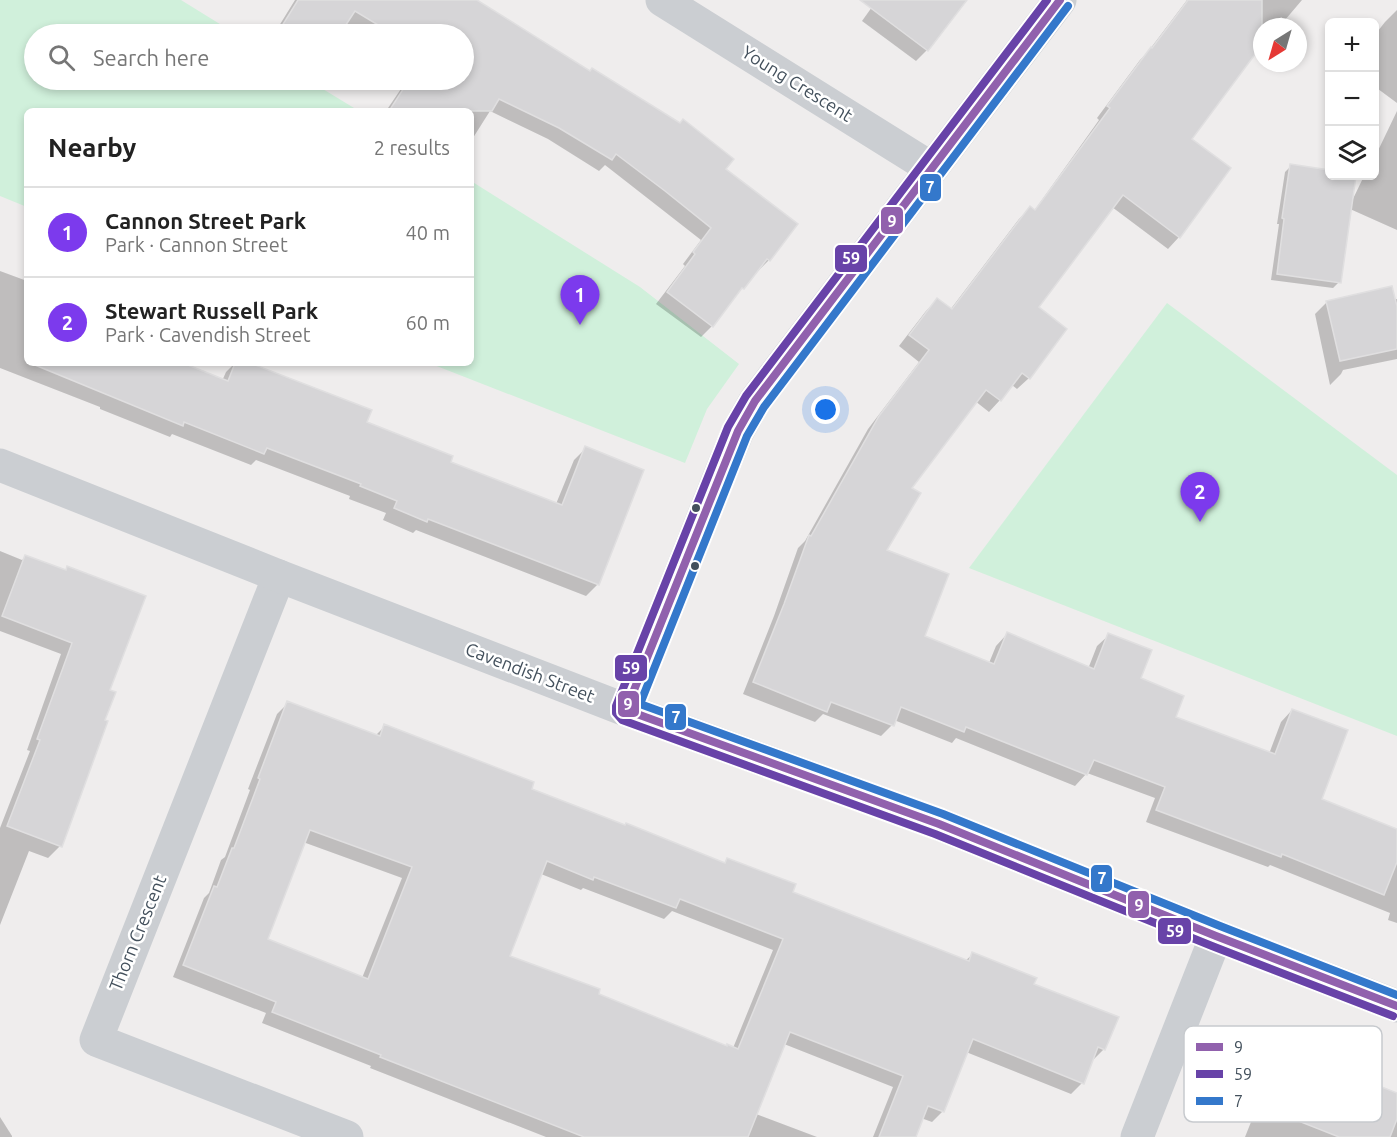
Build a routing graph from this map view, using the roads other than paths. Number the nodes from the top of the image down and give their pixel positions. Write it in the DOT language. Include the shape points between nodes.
graph roads {
  1 [pos="662,0"];
  2 [pos="1060,0"];
  3 [pos="931,168"];
  4 [pos="0,465"];
  5 [pos="279,576"];
  6 [pos="626,710"];
  7 [pos="1216,936"];
  8 [pos="1397,1006"];
  9 [pos="347,1137"];
  10 [pos="1137,1137"];
  1 -- 3 [label="street, Young Crescent"];
  2 -- 3 [label="street"];
  3 -- 6 [label="street" via="755,401 738,431"];
  4 -- 5 [label="street, Cavendish Street"];
  5 -- 6 [label="street, Cavendish Street"];
  5 -- 9 [label="street, Thorn Crescent" via="96,1040"];
  6 -- 7 [label="street, Cavendish Street" via="939,824"];
  7 -- 8 [label="street, Cavendish Street"];
  7 -- 10 [label="street"];
}
